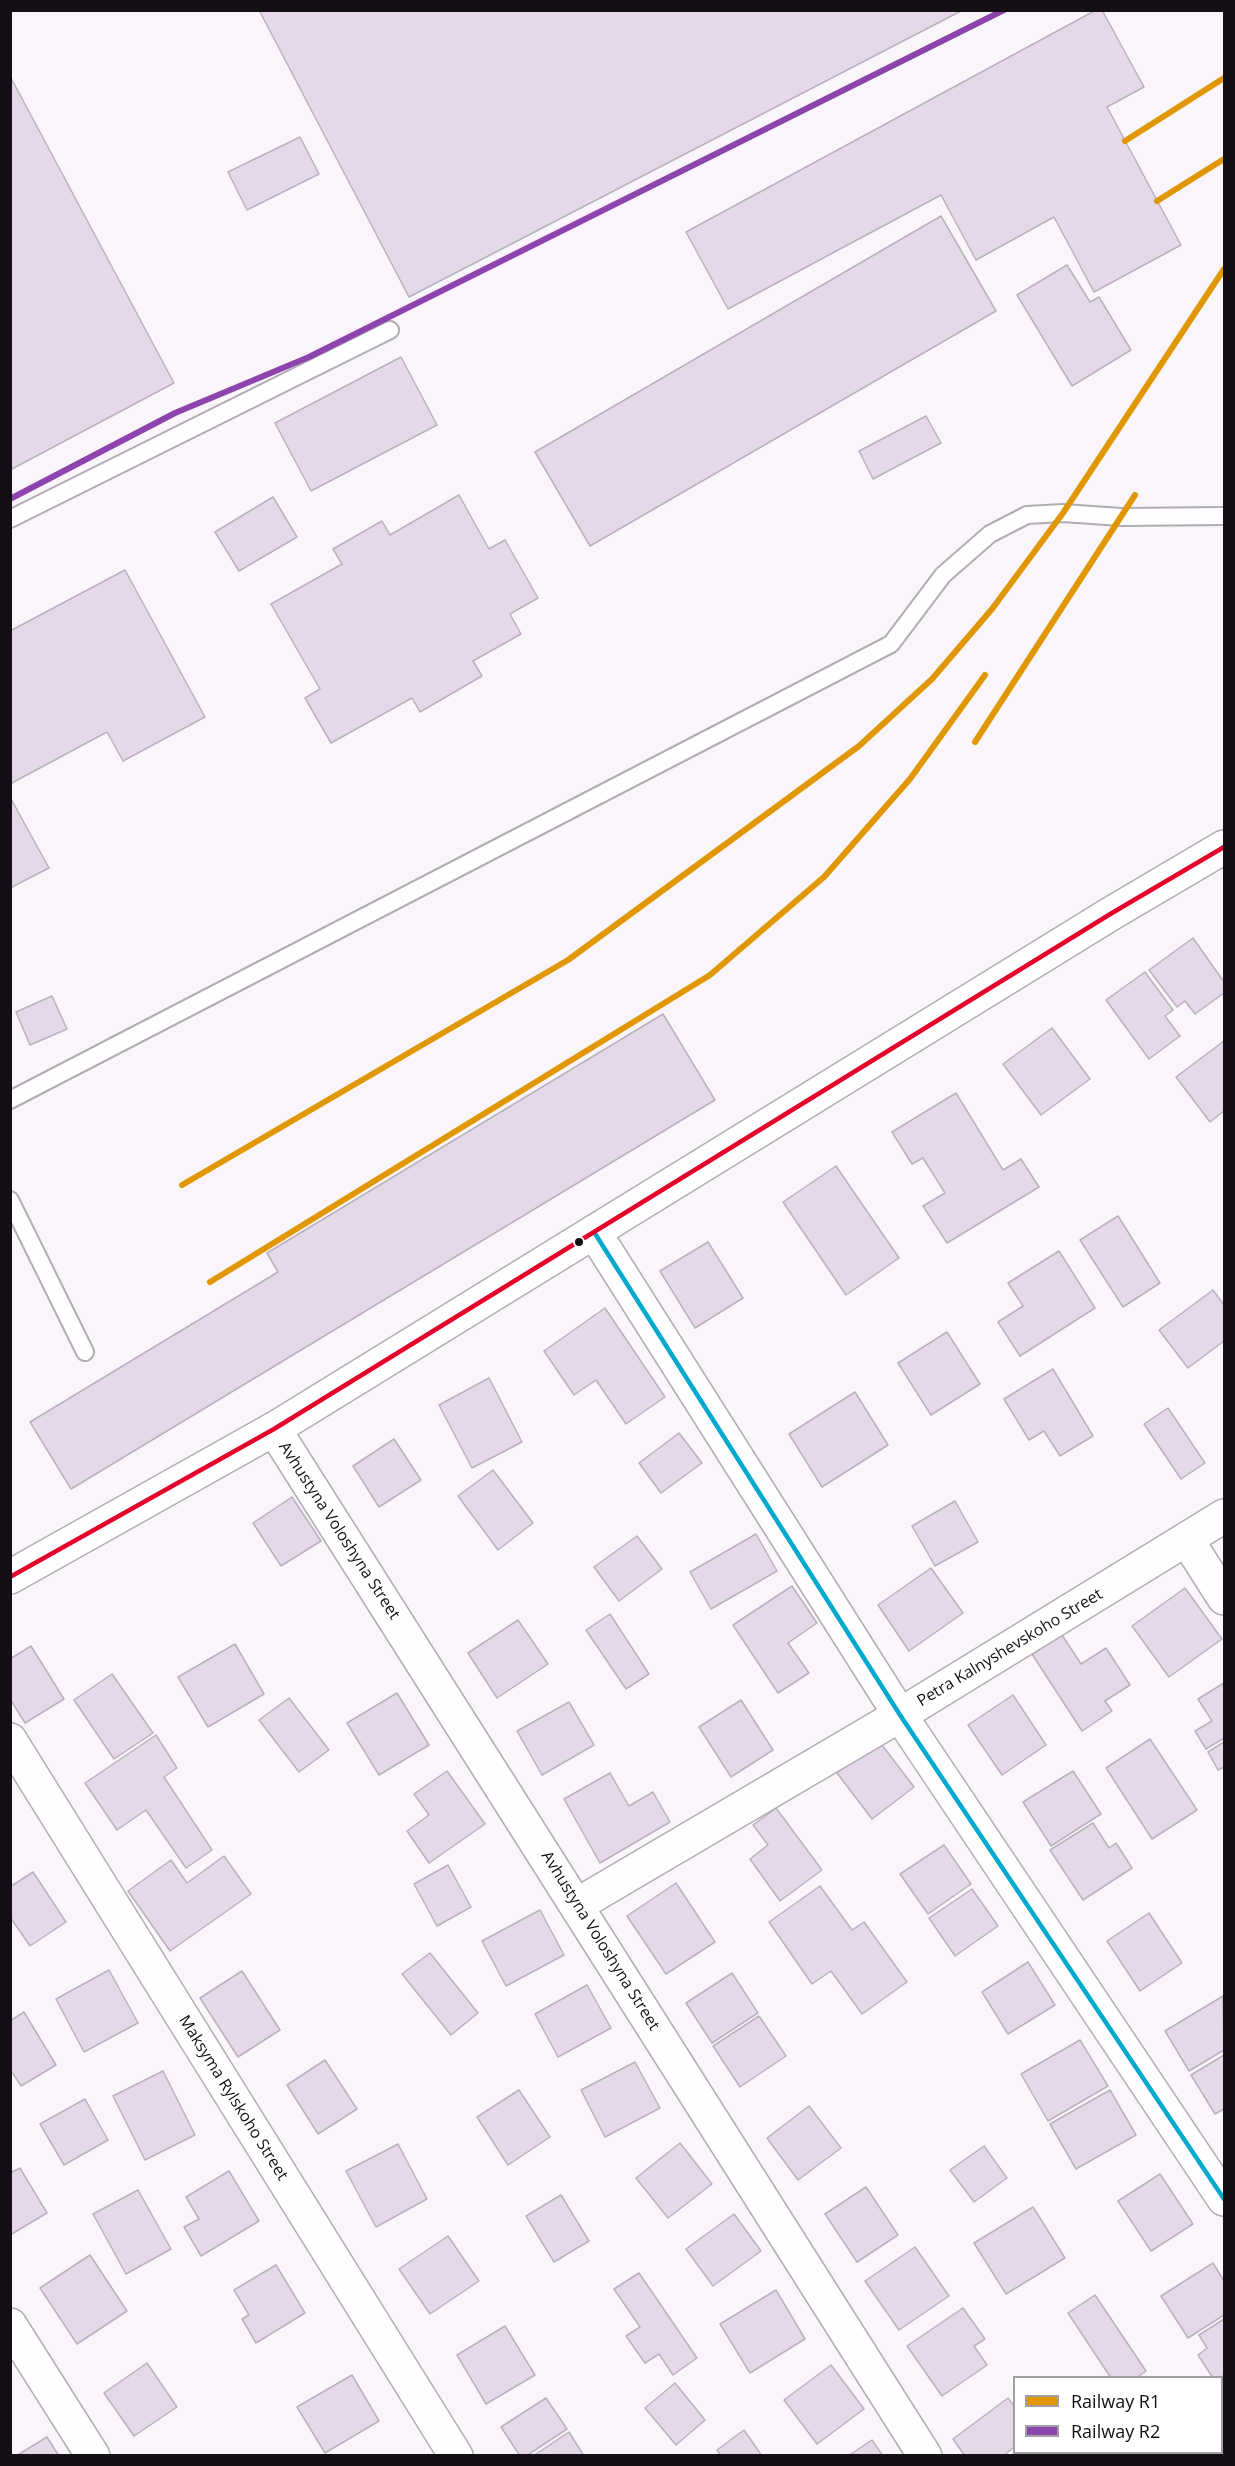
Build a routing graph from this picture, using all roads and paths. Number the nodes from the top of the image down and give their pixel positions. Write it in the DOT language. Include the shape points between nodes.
graph roads {
  1 [pos="390,330"];
  2 [pos="1224,516"];
  3 [pos="10,519"];
  4 [pos="1224,847"];
  5 [pos="10,1100"];
  6 [pos="10,1200"];
  7 [pos="594,1232"];
  8 [pos="85,1352"];
  9 [pos="274,1429"];
  10 [pos="1224,1516"];
  11 [pos="1187,1540"];
  12 [pos="10,1577"];
  13 [pos="1224,1598"];
  14 [pos="900,1715"];
  15 [pos="10,1740"];
  16 [pos="577,1905"];
  17 [pos="1224,2199"];
  18 [pos="10,2325"];
  19 [pos="93,2456"];
  20 [pos="456,2456"];
  21 [pos="925,2456"];
  1 -- 3 [label="lane"];
  2 -- 5 [label="lane" via="1027,515 990,534 944,575 891,644"];
  4 -- 7 [label="street"];
  6 -- 8 [label="lane"];
  7 -- 9 [label="street"];
  7 -- 14 [label="street"];
  9 -- 12 [label="street"];
  9 -- 16 [label="street, Avhustyna Voloshyna Street"];
  10 -- 11 [label="street, Petra Kalnyshevskoho Street"];
  11 -- 13 [label="street"];
  11 -- 14 [label="street, Petra Kalnyshevskoho Street"];
  14 -- 16 [label="street, Petra Kalnyshevskoho Street"];
  14 -- 17 [label="street"];
  15 -- 20 [label="street, Maksyma Rylskoho Street"];
  16 -- 21 [label="street, Avhustyna Voloshyna Street"];
  18 -- 19 [label="street"];
}
